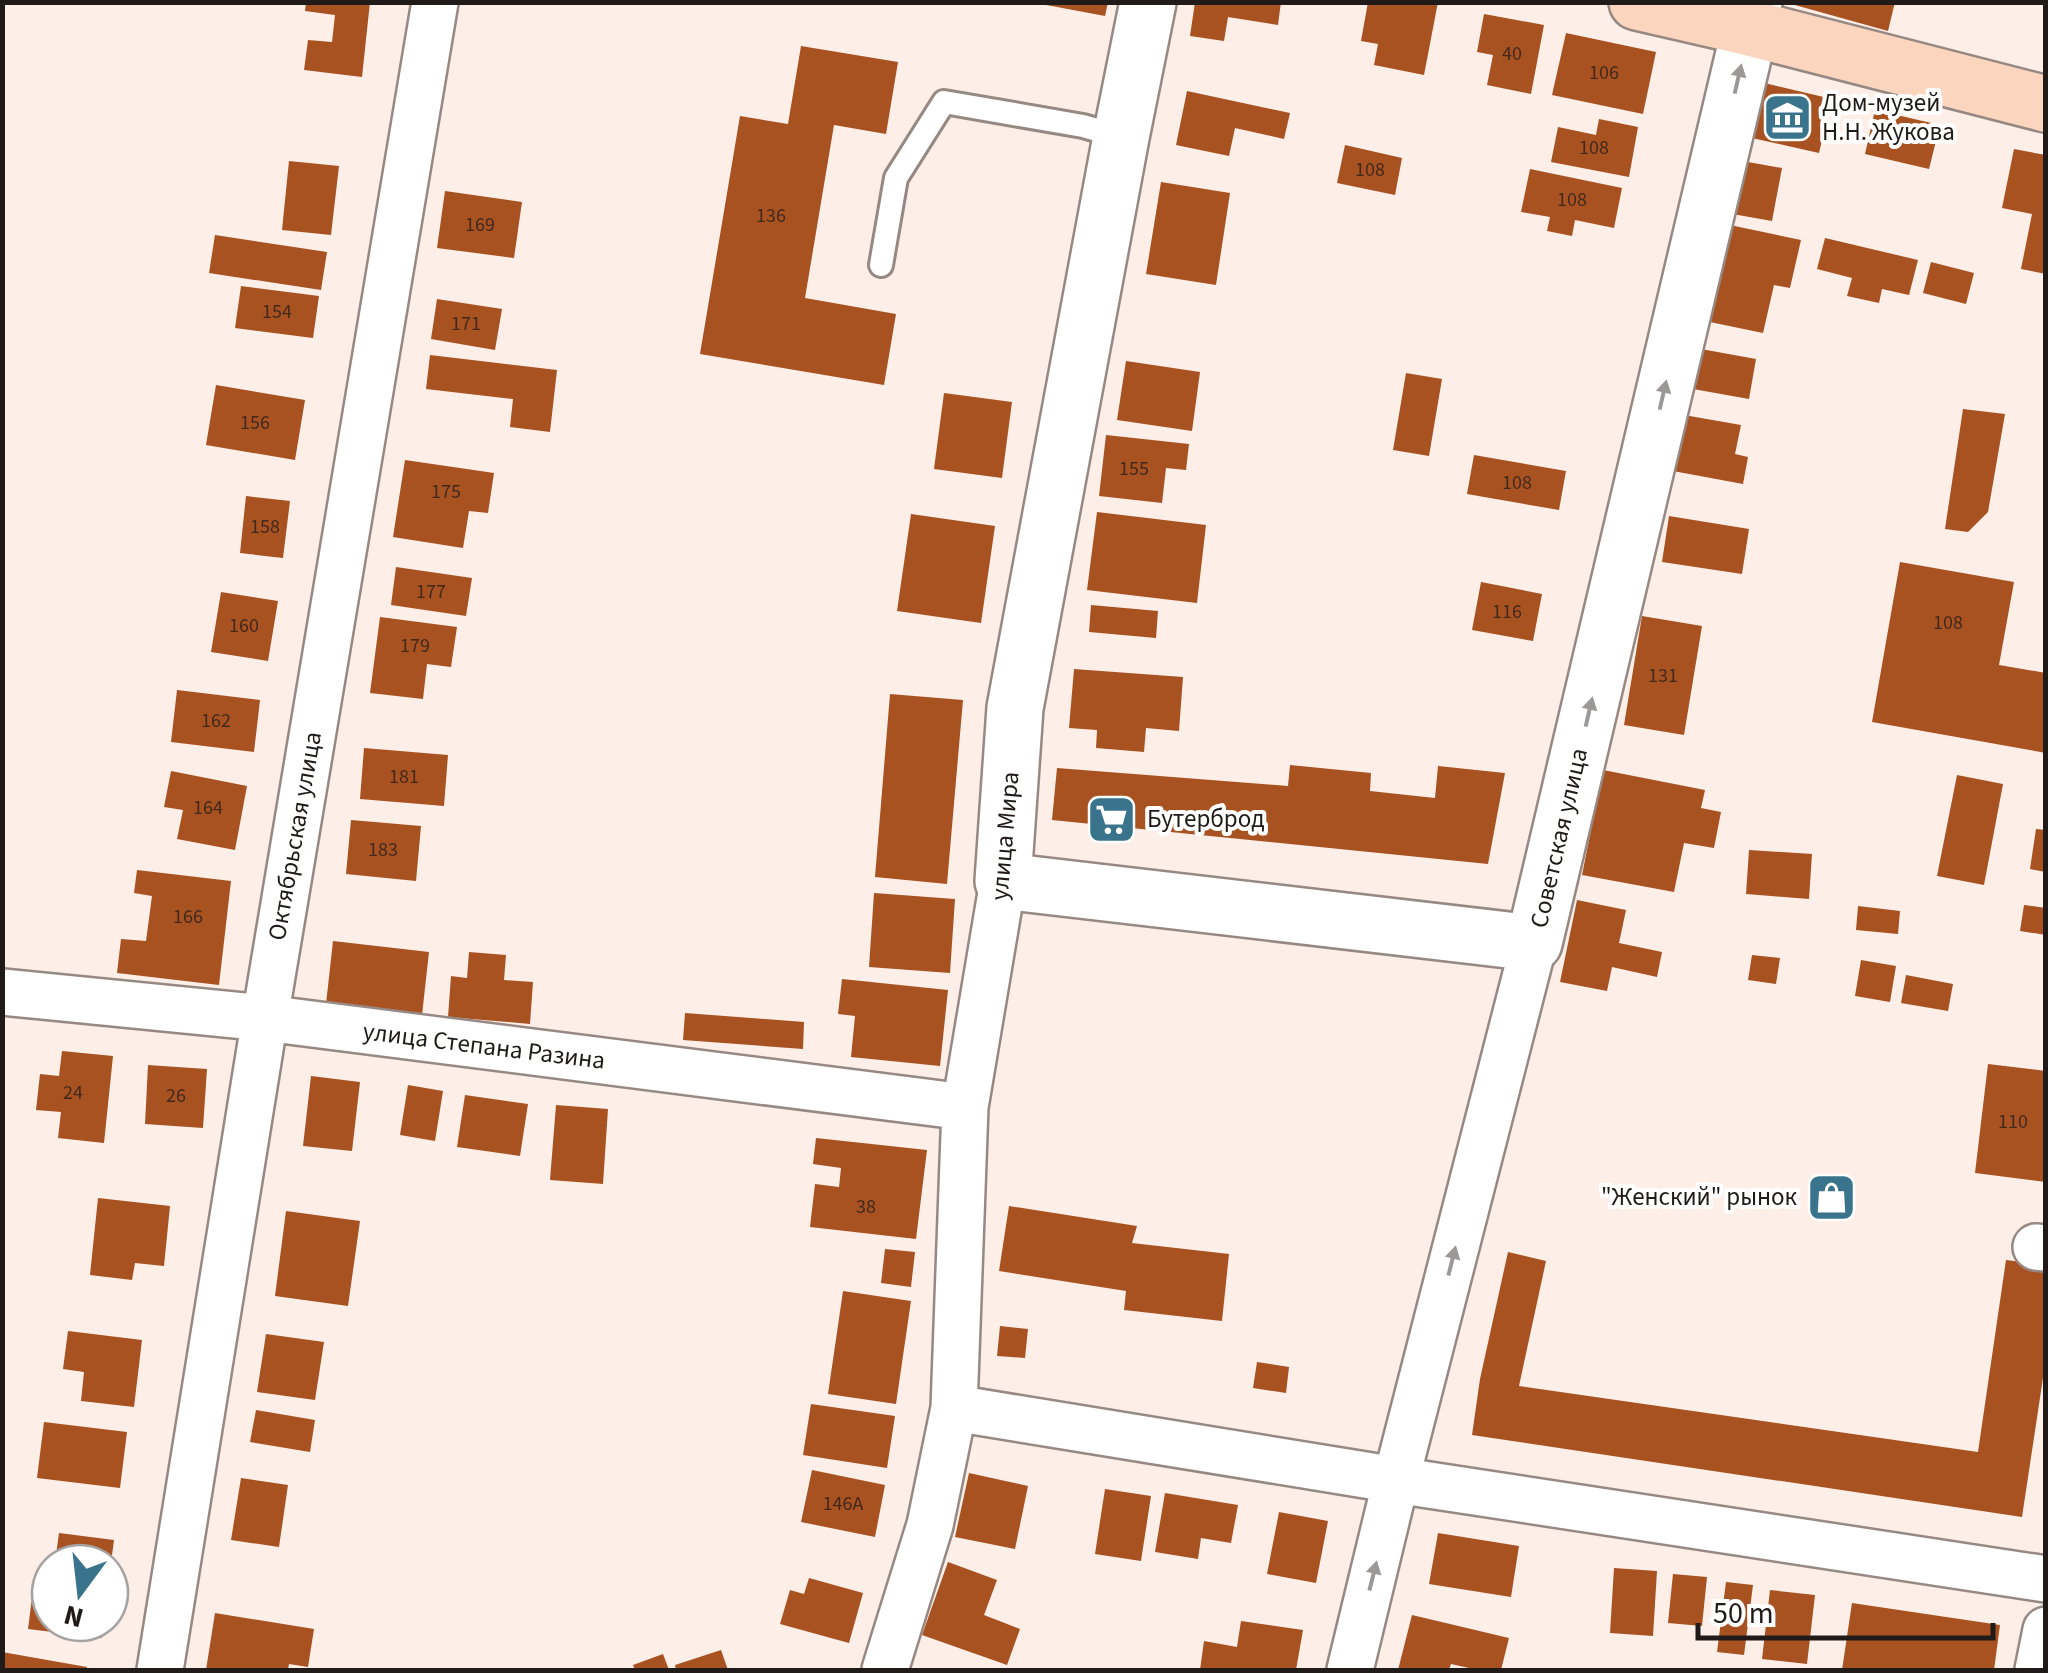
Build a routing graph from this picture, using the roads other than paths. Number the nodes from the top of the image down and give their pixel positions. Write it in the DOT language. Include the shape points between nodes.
graph roads {
  1 [pos="436,2"];
  2 [pos="1148,2"];
  3 [pos="1636,2"];
  4 [pos="1752,15"];
  5 [pos="2046,104"];
  6 [pos="1121,137"];
  7 [pos="881,265"];
  8 [pos="1003,881"];
  9 [pos="1534,943"];
  10 [pos="2,992"];
  11 [pos="264,1018"];
  12 [pos="965,1107"];
  13 [pos="954,1408"];
  14 [pos="1396,1480"];
  15 [pos="2046,1579"];
  16 [pos="2046,1630"];
  17 [pos="160,1670"];
  18 [pos="885,1670"];
  19 [pos="1350,1670"];
  20 [pos="2038,1670"];
  1 -- 11 [label="street, Октябрьская улица"];
  2 -- 6 [label="street, улица Мира"];
  3 -- 4 [label="main road"];
  4 -- 5 [label="main road"];
  9 -- 4 [label="street, Советская улица, one-way"];
  6 -- 7 [label="lane" via="944,102 896,178"];
  6 -- 8 [label="street, улица Мира" via="1015,708"];
  8 -- 9 [label="street"];
  8 -- 12 [label="street, улица Мира"];
  14 -- 9 [label="street, Советская улица, one-way"];
  10 -- 11 [label="street, улица Степана Разина"];
  11 -- 12 [label="street, улица Степана Разина"];
  11 -- 17 [label="street, Октябрьская улица"];
  12 -- 13 [label="street, улица Мира"];
  13 -- 14 [label="street"];
  13 -- 18 [label="street, улица Мира" via="930,1525"];
  14 -- 15 [label="street"];
  19 -- 14 [label="street, Советская улица, one-way"];
  16 -- 20 [label="street"];
}
